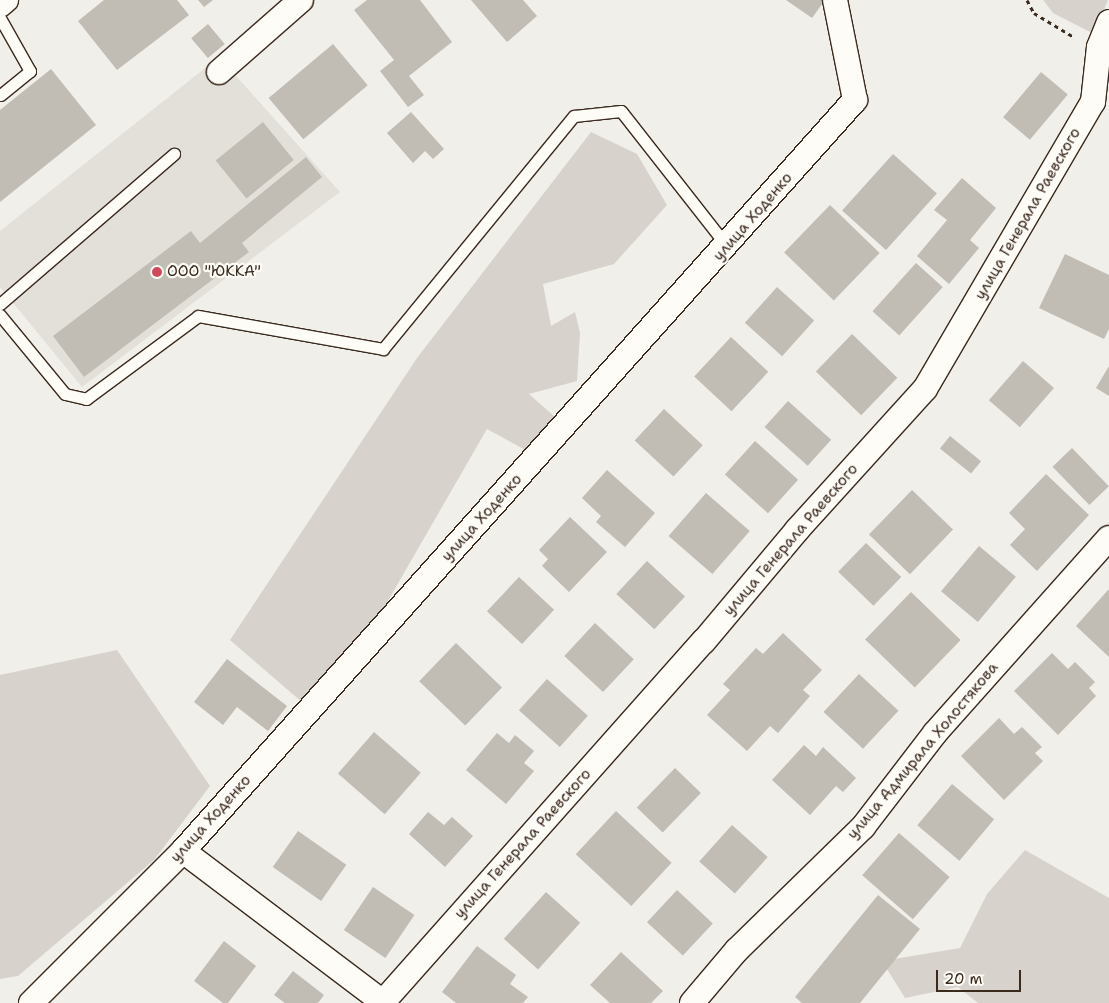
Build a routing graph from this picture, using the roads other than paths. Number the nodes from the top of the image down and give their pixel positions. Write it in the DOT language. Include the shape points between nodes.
graph roads {
  1 [pos="6,0"];
  2 [pos="301,0"];
  3 [pos="836,0"];
  4 [pos="0,5"];
  5 [pos="0,18"];
  6 [pos="1109,22"];
  7 [pos="219,72"];
  8 [pos="0,96"];
  9 [pos="174,154"];
  10 [pos="727,246"];
  11 [pos="0,304"];
  12 [pos="0,315"];
  13 [pos="1109,538"];
  14 [pos="183,851"];
  15 [pos="383,1002"];
  16 [pos="31,1003"];
  17 [pos="692,1003"];
  1 -- 4 [label="street"];
  2 -- 7 [label="street"];
  3 -- 10 [label="street, улица Ходенко" via="855,100"];
  5 -- 8 [label="lane" via="30,71"];
  6 -- 15 [label="street, улица Генерала Раевского" via="1099,47 1093,102 925,389"];
  9 -- 11 [label="lane"];
  10 -- 12 [label="lane" via="621,111 574,116 383,349 198,316 86,399 65,394"];
  10 -- 14 [label="street, улица Ходенко"];
  13 -- 17 [label="street, улица Адмирала Холостякова" via="935,733 863,827 737,950"];
  14 -- 15 [label="street"];
  14 -- 16 [label="street, улица Ходенко"];
}
